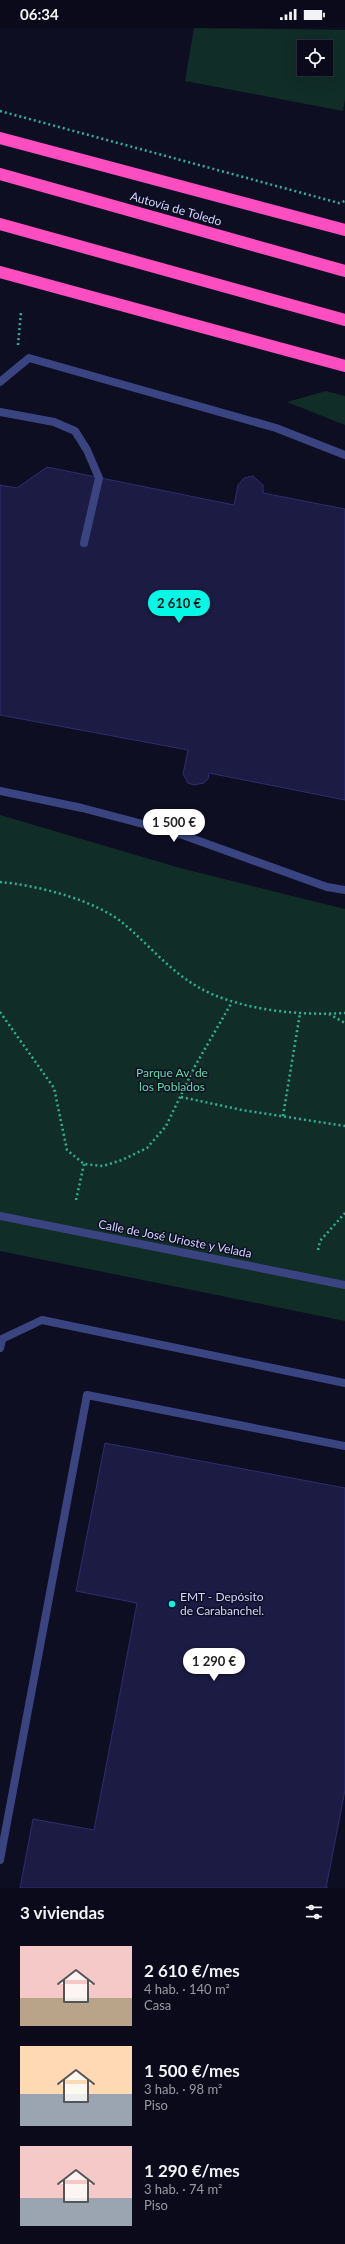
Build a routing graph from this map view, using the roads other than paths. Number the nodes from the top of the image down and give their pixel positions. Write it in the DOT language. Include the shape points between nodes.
graph roads {
  1 [pos="0,138"];
  2 [pos="0,174"];
  3 [pos="0,224"];
  4 [pos="345,230"];
  5 [pos="345,271"];
  6 [pos="0,272"];
  7 [pos="345,320"];
  8 [pos="345,366"];
  9 [pos="0,382"];
  10 [pos="0,412"];
  11 [pos="345,455"];
  12 [pos="84,543"];
  13 [pos="0,791"];
  14 [pos="345,890"];
  15 [pos="0,1216"];
  16 [pos="345,1285"];
  17 [pos="1,1343"];
  18 [pos="345,1383"];
  19 [pos="345,1446"];
  20 [pos="0,1860"];
  1 -- 4 [label="highway"];
  2 -- 5 [label="highway, Autovía de Toledo"];
  3 -- 7 [label="highway"];
  6 -- 8 [label="highway"];
  9 -- 11 [label="street" via="29,358 276,428"];
  10 -- 12 [label="street" via="54,422 75,431 87,450 99,478"];
  13 -- 14 [label="street" via="82,808 176,833"];
  15 -- 16 [label="street, Calle de José Urioste y Velada"];
  17 -- 18 [label="street" via="42,1320"];
  19 -- 20 [label="street" via="87,1394"];
}
